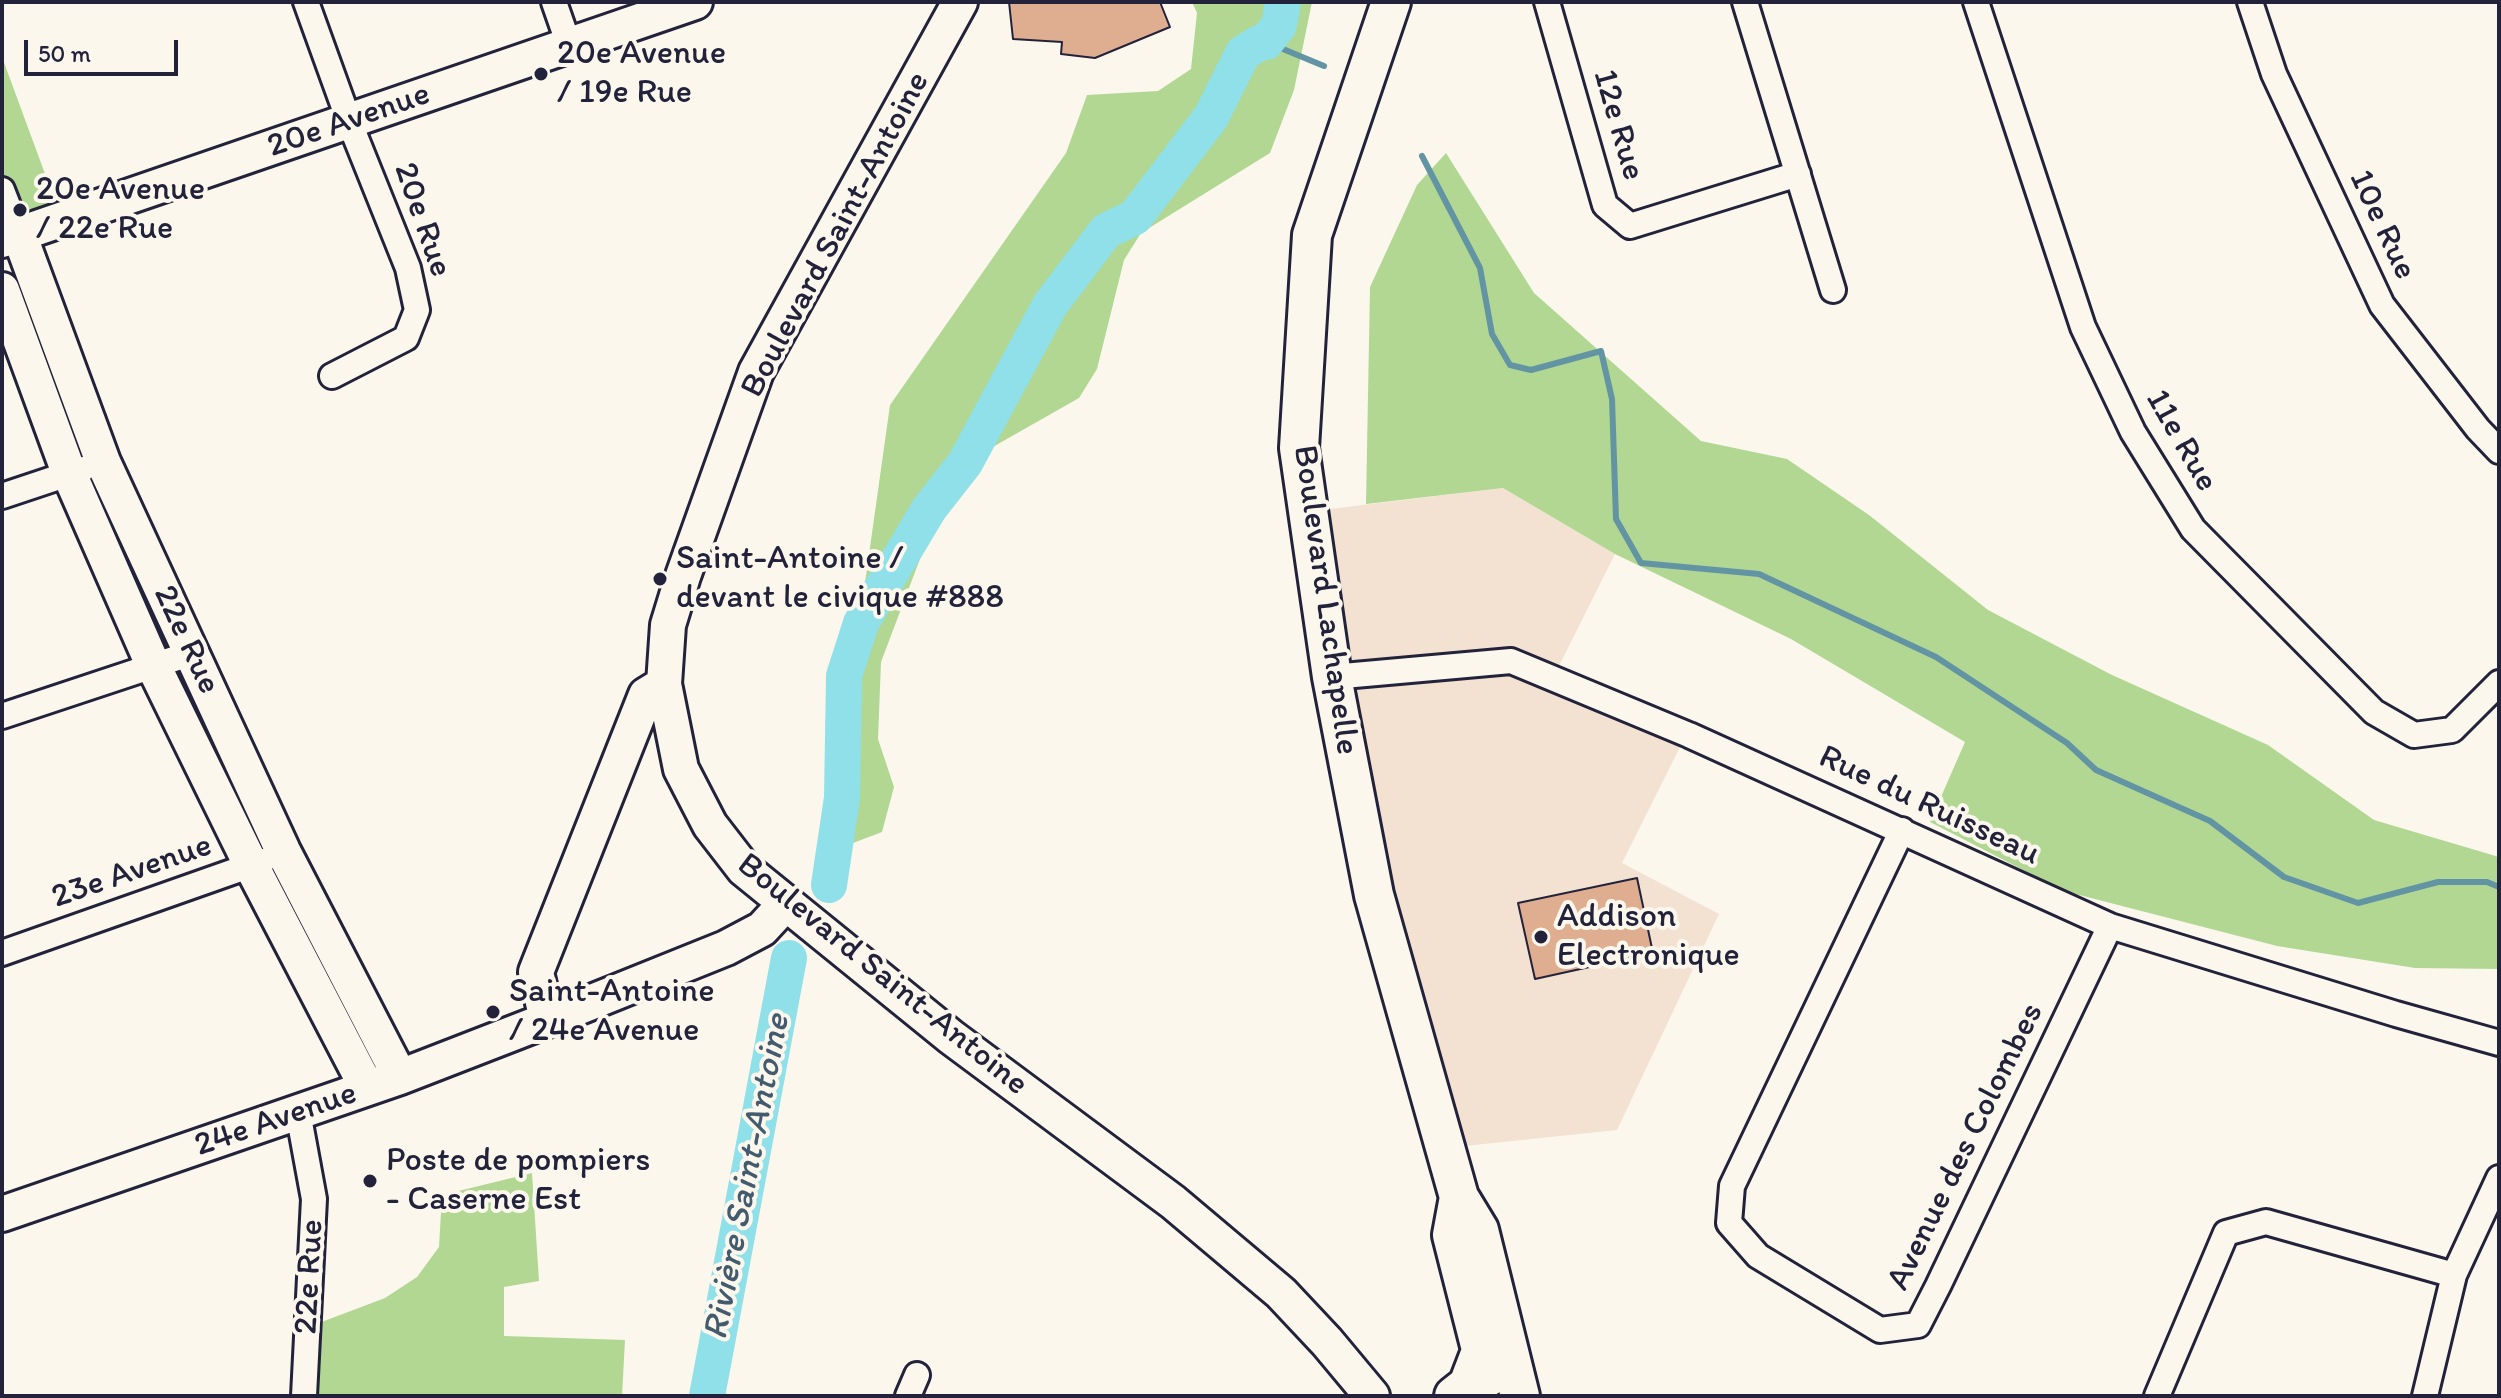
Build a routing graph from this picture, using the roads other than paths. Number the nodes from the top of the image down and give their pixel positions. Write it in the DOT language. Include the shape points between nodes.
graph roads {
  1 [pos="306,2"];
  2 [pos="554,2"];
  3 [pos="695,2"];
  4 [pos="960,2"];
  5 [pos="1391,2"];
  6 [pos="1547,2"];
  7 [pos="1745,2"];
  8 [pos="1976,2"];
  9 [pos="2250,2"];
  10 [pos="569,45"];
  11 [pos="349,121"];
  12 [pos="1798,174"];
  13 [pos="2,190"];
  14 [pos="10,237"];
  15 [pos="2,290"];
  16 [pos="1833,290"];
  17 [pos="332,376"];
  18 [pos="2499,451"];
  19 [pos="103,462"];
  20 [pos="69,473"];
  21 [pos="2,496"];
  22 [pos="192,653"];
  23 [pos="153,665"];
  24 [pos="1332,677"];
  25 [pos="2499,683"];
  26 [pos="664,684"];
  27 [pos="2,716"];
  28 [pos="1902,830"];
  29 [pos="283,851"];
  30 [pos="252,867"];
  31 [pos="785,904"];
  32 [pos="2110,926"];
  33 [pos="2,953"];
  34 [pos="547,1020"];
  35 [pos="2499,1043"];
  36 [pos="400,1077"];
  37 [pos="367,1088"];
  38 [pos="298,1112"];
  39 [pos="2499,1178"];
  40 [pos="1459,1197"];
  41 [pos="2,1214"];
  42 [pos="2454,1275"];
  43 [pos="1481,1351"];
  44 [pos="304,1396"];
  45 [pos="1372,1396"];
  46 [pos="1454,1396"];
  47 [pos="1492,1396"];
  48 [pos="1520,1396"];
  49 [pos="2157,1396"];
  50 [pos="2425,1396"];
  1 -- 11 [label="street, 20e Rue"];
  2 -- 10 [label="street"];
  3 -- 10 [label="street, 20e Avenue"];
  4 -- 26 [label="street, Boulevard Saint-Antoine" via="756,372 668,625"];
  5 -- 24 [label="main road, Boulevard Lachapelle" via="1312,235 1299,448"];
  6 -- 12 [label="street, 12e Rue" via="1605,205 1630,226"];
  7 -- 12 [label="street"];
  8 -- 25 [label="street, 11e Rue" via="2083,327 2133,432 2193,529 2374,712 2414,735 2452,730"];
  9 -- 18 [label="street, 10e Rue" via="2274,74 2382,305"];
  10 -- 11 [label="street, 20e Avenue"];
  11 -- 14 [label="street, 20e Avenue"];
  11 -- 17 [label="street, 20e Rue" via="408,268 417,310 406,338"];
  12 -- 16 [label="street"];
  13 -- 14 [label="street, 22e Rue"];
  14 -- 19 [label="street, 22e Rue"];
  15 -- 20 [label="street, 22e Rue"];
  19 -- 20 [label="street"];
  19 -- 22 [label="street, 22e Rue"];
  20 -- 21 [label="street"];
  20 -- 23 [label="street, 22e Rue"];
  22 -- 23 [label="street"];
  22 -- 29 [label="street, 22e Rue"];
  23 -- 27 [label="street"];
  23 -- 30 [label="street, 22e Rue"];
  24 -- 28 [label="street, Rue du Ruisseau" via="1511,661"];
  24 -- 40 [label="main road, Boulevard Lachapelle" via="1374,895"];
  26 -- 31 [label="street, Boulevard Saint-Antoine" via="681,769 710,825 744,869"];
  26 -- 34 [label="street" via="646,695 536,972"];
  28 -- 32 [label="street, Rue du Ruisseau"];
  28 -- 32 [label="street, Avenue des Colombes" via="1732,1186 1729,1223 1758,1256 1880,1330 1918,1325"];
  29 -- 30 [label="street, 23e Avenue"];
  29 -- 36 [label="street, 22e Rue"];
  30 -- 33 [label="street, 23e Avenue"];
  30 -- 37 [label="street, 22e Rue"];
  31 -- 34 [label="street, 24e Avenue" via="762,929 726,948"];
  31 -- 45 [label="street, Boulevard Saint-Antoine" via="951,1037 1173,1202 1281,1293"];
  32 -- 35 [label="street, Rue du Ruisseau"];
  34 -- 36 [label="street, 24e Avenue"];
  36 -- 37 [label="street, 24e Avenue"];
  37 -- 38 [label="street, 24e Avenue"];
  38 -- 41 [label="street, 24e Avenue"];
  38 -- 44 [label="street, 22e Rue" via="314,1199"];
  39 -- 42 [label="street"];
  40 -- 43 [label="main road, Boulevard Lachapelle" via="1452,1235"];
  40 -- 48 [label="main road, Boulevard Lachapelle" via="1479,1230"];
  42 -- 49 [label="street" via="2266,1222 2226,1233"];
  42 -- 50 [label="street"];
  43 -- 46 [label="main road" via="1468,1385"];
  43 -- 47 [label="main road, Boulevard Lachapelle"];
}
